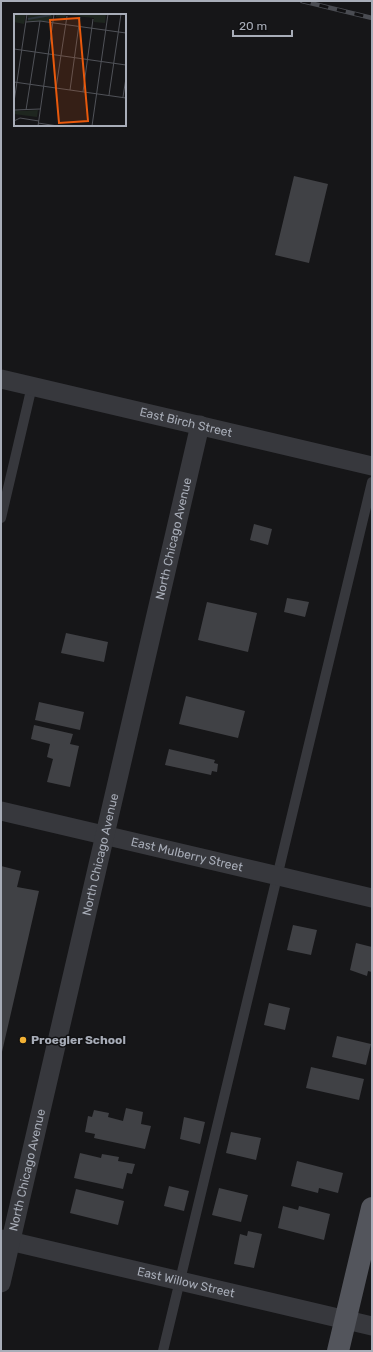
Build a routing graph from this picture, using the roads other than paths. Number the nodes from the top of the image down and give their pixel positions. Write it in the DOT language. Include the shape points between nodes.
graph roads {
  1 [pos="1,379"];
  2 [pos="32,386"];
  3 [pos="200,425"];
  4 [pos="372,466"];
  5 [pos="372,482"];
  6 [pos="1,518"];
  7 [pos="1,811"];
  8 [pos="105,836"];
  9 [pos="277,876"];
  10 [pos="372,898"];
  11 [pos="372,1208"];
  12 [pos="6,1240"];
  13 [pos="180,1281"];
  14 [pos="1,1283"];
  15 [pos="345,1320"];
  16 [pos="372,1326"];
  17 [pos="163,1351"];
  18 [pos="338,1351"];
  1 -- 2 [label="street, East Birch Street"];
  2 -- 3 [label="street, East Birch Street"];
  2 -- 6 [label="lane"];
  3 -- 4 [label="street, East Birch Street"];
  3 -- 8 [label="street, North Chicago Avenue"];
  5 -- 9 [label="lane"];
  7 -- 8 [label="street, East Mulberry Street"];
  8 -- 9 [label="street, East Mulberry Street"];
  8 -- 12 [label="street, North Chicago Avenue"];
  9 -- 10 [label="street, East Mulberry Street"];
  9 -- 13 [label="lane"];
  11 -- 15 [label="main road"];
  12 -- 13 [label="street, East Willow Street"];
  12 -- 14 [label="street, North Chicago Avenue"];
  13 -- 15 [label="street, East Willow Street"];
  13 -- 17 [label="lane"];
  15 -- 16 [label="street, East Willow Street"];
  15 -- 18 [label="main road"];
}
